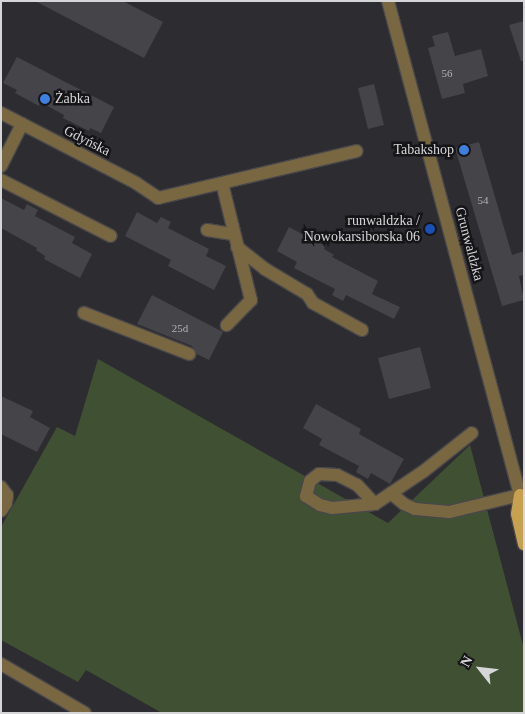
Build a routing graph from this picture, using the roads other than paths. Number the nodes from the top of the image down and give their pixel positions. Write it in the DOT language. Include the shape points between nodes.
graph roads {
  1 [pos="388,1"];
  2 [pos="1,113"];
  3 [pos="22,124"];
  4 [pos="357,152"];
  5 [pos="1,166"];
  6 [pos="1,180"];
  7 [pos="222,183"];
  8 [pos="207,230"];
  9 [pos="111,236"];
  10 [pos="235,240"];
  11 [pos="84,313"];
  12 [pos="227,324"];
  13 [pos="362,330"];
  14 [pos="189,354"];
  15 [pos="472,433"];
  16 [pos="509,452"];
  17 [pos="524,473"];
  18 [pos="1,487"];
  19 [pos="392,494"];
  20 [pos="523,496"];
  21 [pos="375,504"];
  22 [pos="1,511"];
  23 [pos="524,544"];
  24 [pos="1,664"];
  25 [pos="85,713"];
  1 -- 16 [label="street, Grunwaldzka"];
  2 -- 3 [label="street, Gdyńska"];
  3 -- 5 [label="street"];
  3 -- 7 [label="street, Gdyńska" via="136,183 158,198"];
  4 -- 7 [label="street"];
  6 -- 9 [label="street"];
  7 -- 10 [label="street"];
  8 -- 10 [label="street"];
  10 -- 12 [label="street" via="251,300"];
  10 -- 13 [label="street" via="265,269 307,294 313,303"];
  11 -- 14 [label="street"];
  15 -- 19 [label="street"];
  16 -- 17 [label="street"];
  16 -- 20 [label="street, Grunwaldzka"];
  18 -- 22 [label="street" via="7,495"];
  19 -- 20 [label="street" via="415,509 449,512"];
  19 -- 21 [label="street"];
  20 -- 23 [label="main road, Grunwaldzka" via="517,514"];
  21 -- 21 [label="street" via="357,485 337,475 319,474 310,480 306,496 332,508"];
  24 -- 25 [label="street"];
}
